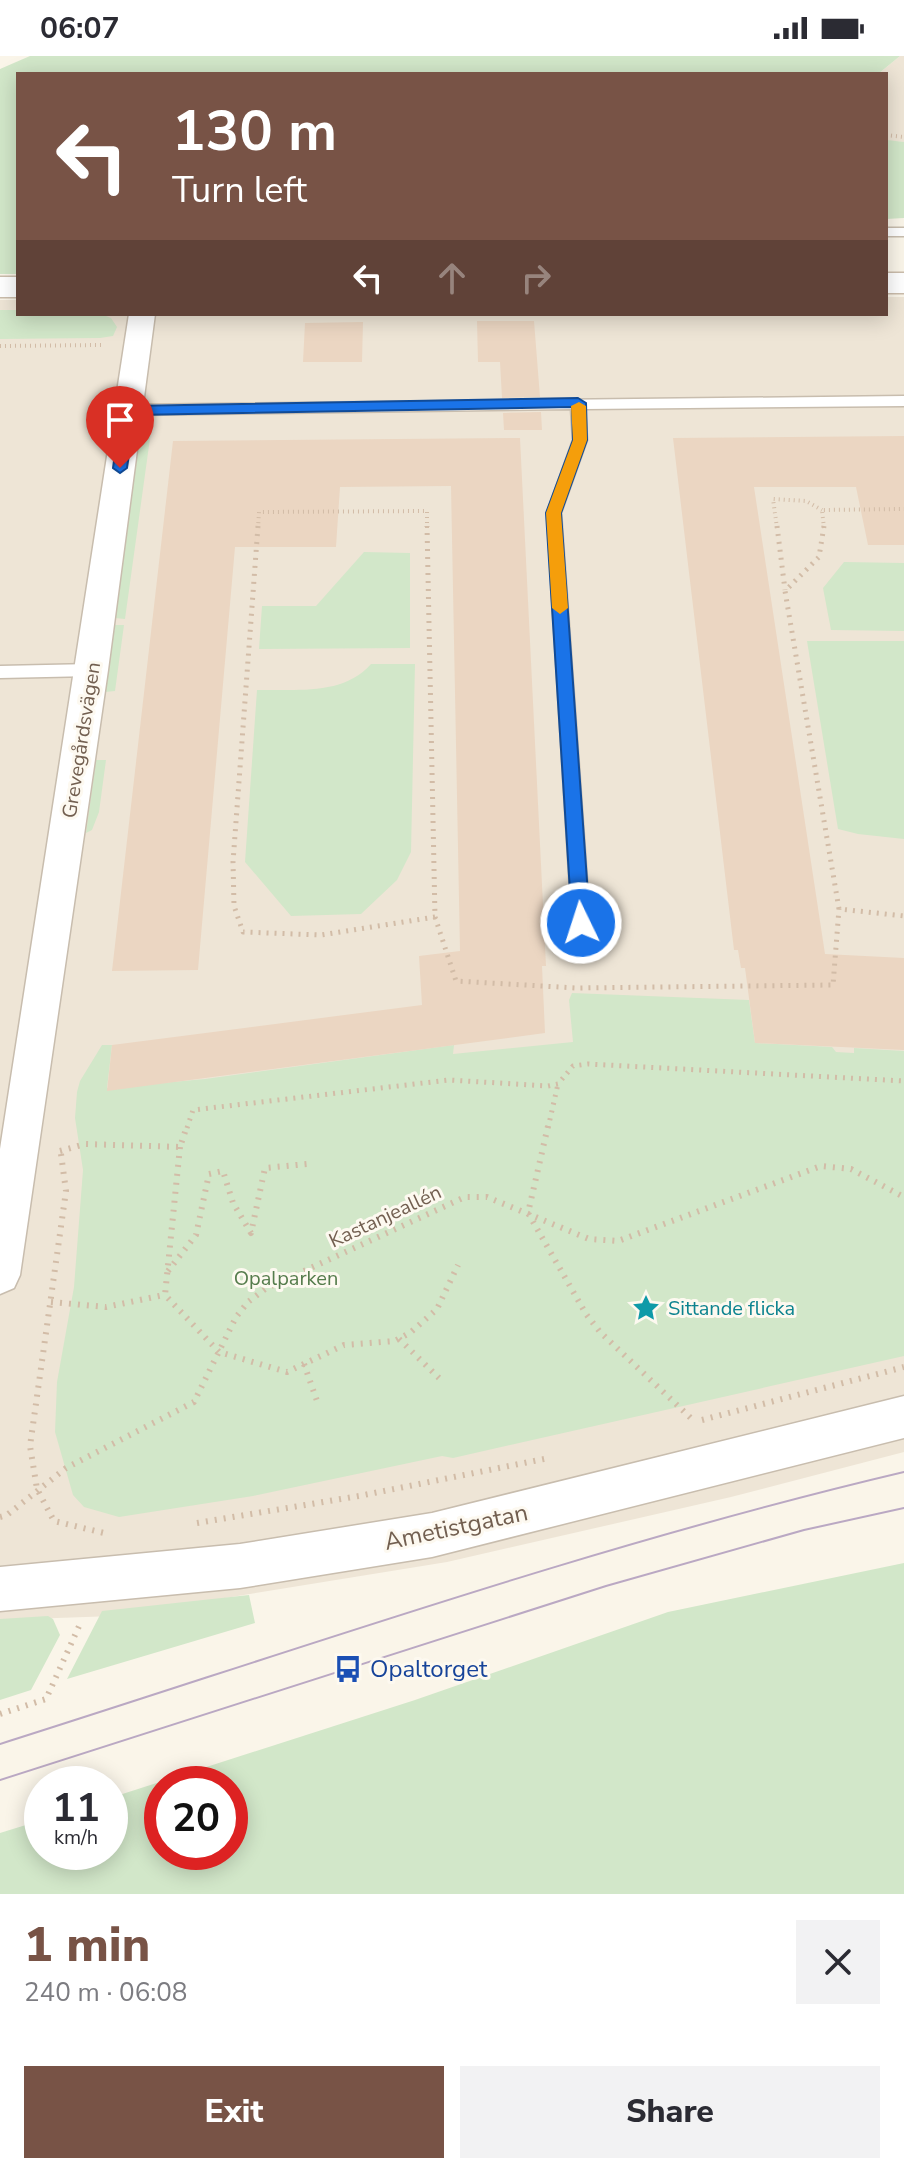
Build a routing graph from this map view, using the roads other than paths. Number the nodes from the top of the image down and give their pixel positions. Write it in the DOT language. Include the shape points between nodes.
graph roads {
  1 [pos="138,330"];
  2 [pos="904,401"];
  3 [pos="578,403"];
  4 [pos="128,410"];
  5 [pos="92,670"];
  6 [pos="0,672"];
  7 [pos="581,923"];
  8 [pos="8,1165"];
  9 [pos="0,1275"];
  10 [pos="904,1417"];
  11 [pos="0,1589"];
  1 -- 4 [label="street, Grevegårdsvägen"];
  2 -- 3 [label="lane"];
  3 -- 4 [label="lane"];
  3 -- 7 [label="lane" via="580,440 554,513"];
  4 -- 5 [label="street, Grevegårdsvägen"];
  5 -- 6 [label="lane"];
  5 -- 8 [label="street, Grevegårdsvägen" via="24,1127"];
  8 -- 9 [label="street, Grevegårdsvägen"];
  10 -- 11 [label="street, Ametistgatan" via="432,1535 240,1566"];
}
